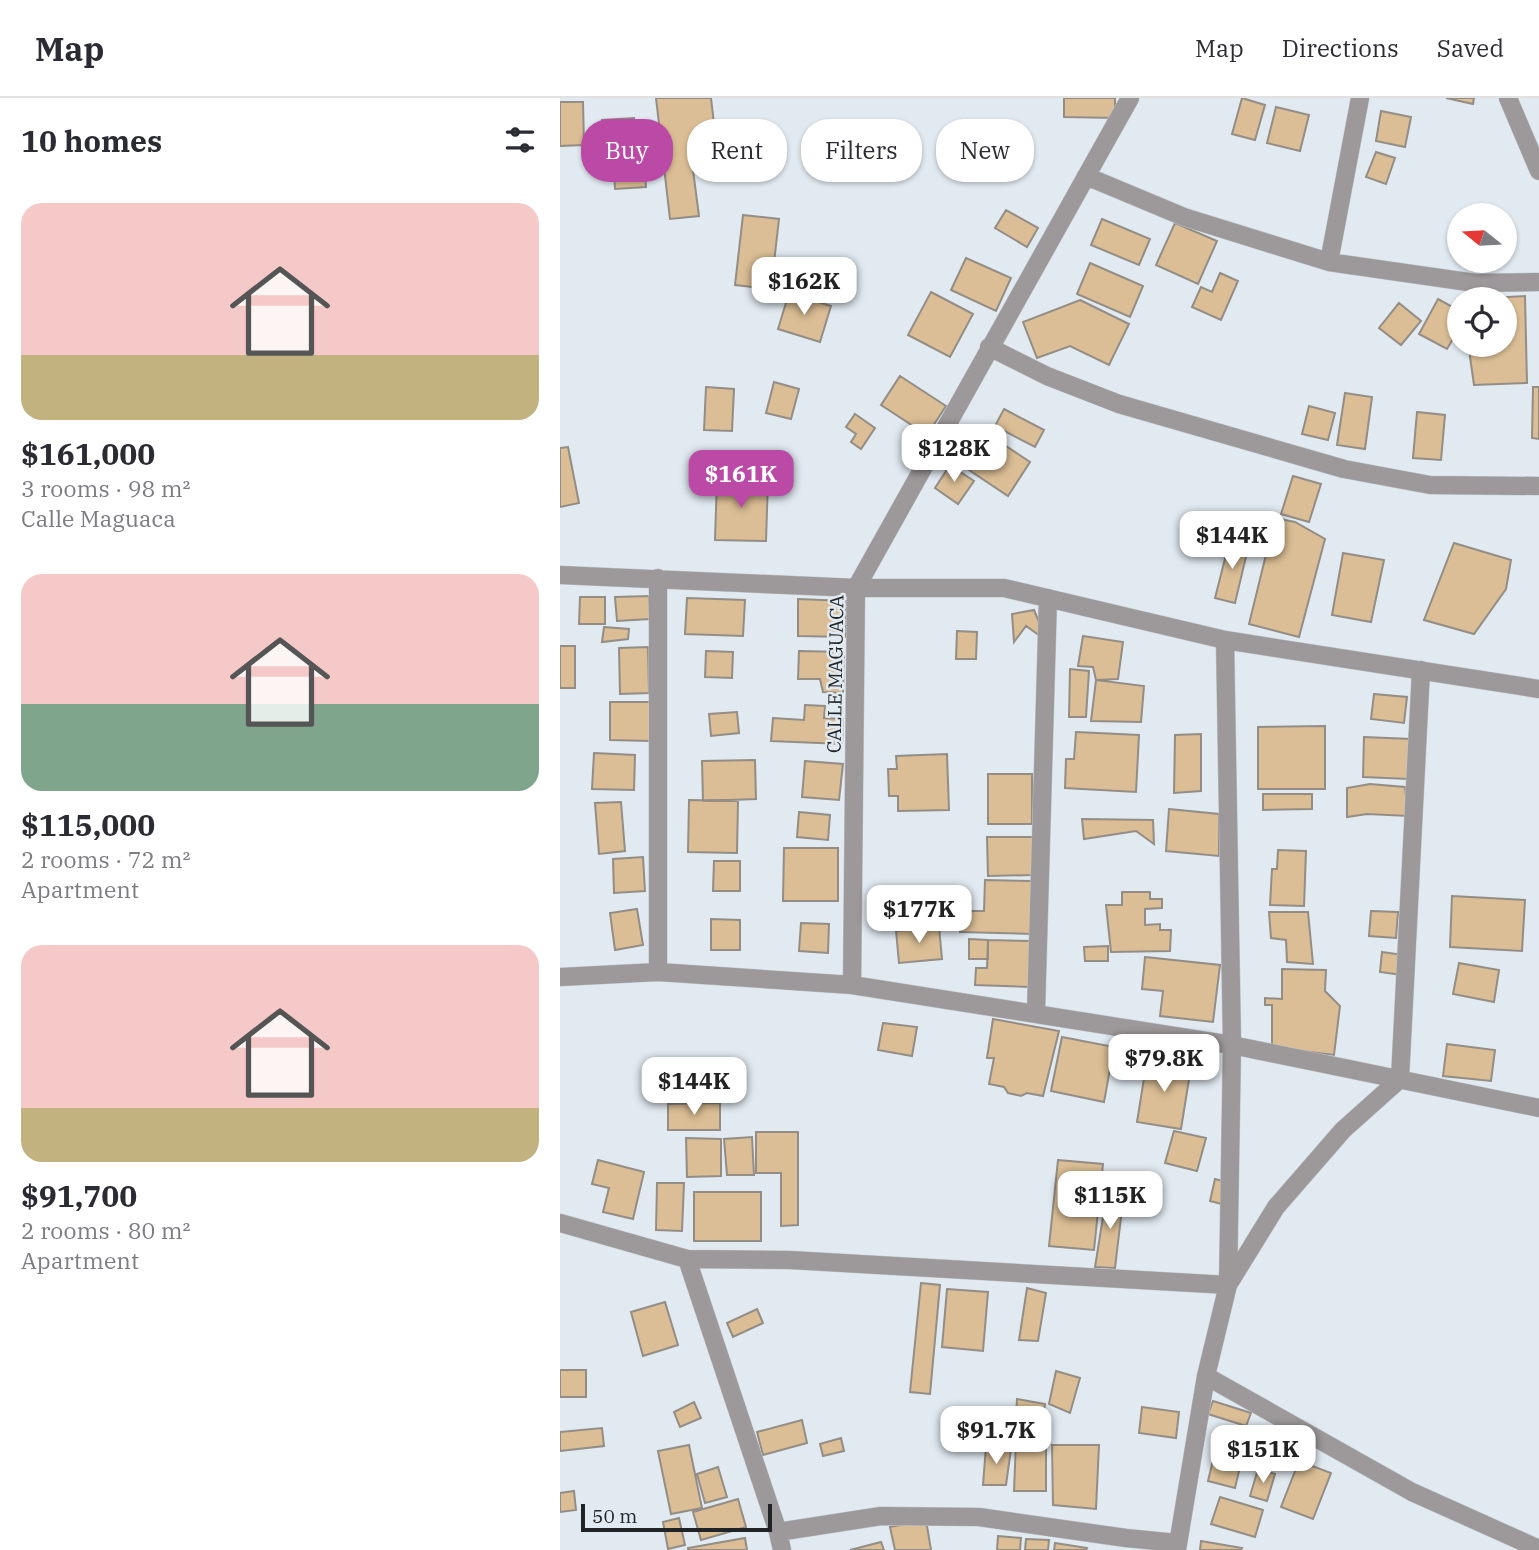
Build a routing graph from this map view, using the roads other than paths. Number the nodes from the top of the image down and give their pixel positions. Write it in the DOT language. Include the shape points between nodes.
graph roads {
  1 [pos="1130,98"];
  2 [pos="1357,98"];
  3 [pos="1508,98"];
  4 [pos="1539,171"];
  5 [pos="1086,176"];
  6 [pos="1329,262"];
  7 [pos="1539,282"];
  8 [pos="989,348"];
  9 [pos="1539,486"];
  10 [pos="560,575"];
  11 [pos="658,578"];
  12 [pos="856,588"];
  13 [pos="1048,598"];
  14 [pos="1225,640"];
  15 [pos="1421,670"];
  16 [pos="1539,689"];
  17 [pos="658,972"];
  18 [pos="560,977"];
  19 [pos="852,985"];
  20 [pos="1036,1013"];
  21 [pos="1233,1045"];
  22 [pos="1399,1079"];
  23 [pos="1539,1108"];
  24 [pos="560,1223"];
  25 [pos="687,1259"];
  26 [pos="1228,1285"];
  27 [pos="1206,1376"];
  28 [pos="778,1532"];
  29 [pos="1177,1546"];
  30 [pos="1539,1549"];
  31 [pos="782,1550"];
  1 -- 5 [label="street, CALLE MAGUACA"];
  2 -- 6 [label="street"];
  3 -- 4 [label="street"];
  5 -- 6 [label="street" via="1184,217"];
  5 -- 8 [label="street, CALLE MAGUACA"];
  6 -- 7 [label="street" via="1475,283"];
  8 -- 9 [label="street" via="1119,404 1344,469 1430,485"];
  8 -- 12 [label="street, CALLE MAGUACA"];
  10 -- 11 [label="street"];
  11 -- 12 [label="street"];
  11 -- 17 [label="street"];
  12 -- 13 [label="street" via="1004,588"];
  12 -- 19 [label="street, CALLE MAGUACA"];
  13 -- 14 [label="street"];
  13 -- 20 [label="street"];
  14 -- 15 [label="street"];
  14 -- 21 [label="street"];
  15 -- 16 [label="street"];
  15 -- 22 [label="street"];
  17 -- 18 [label="street"];
  17 -- 19 [label="street"];
  19 -- 20 [label="street"];
  20 -- 21 [label="street"];
  21 -- 22 [label="street"];
  21 -- 26 [label="street"];
  22 -- 23 [label="street"];
  22 -- 26 [label="street" via="1343,1130 1276,1207"];
  24 -- 25 [label="street"];
  25 -- 26 [label="street" via="845,1263"];
  25 -- 28 [label="street"];
  26 -- 27 [label="street"];
  27 -- 29 [label="street"];
  27 -- 30 [label="street" via="1412,1492"];
  28 -- 29 [label="street" via="881,1516 979,1517"];
  28 -- 31 [label="street"];
}
